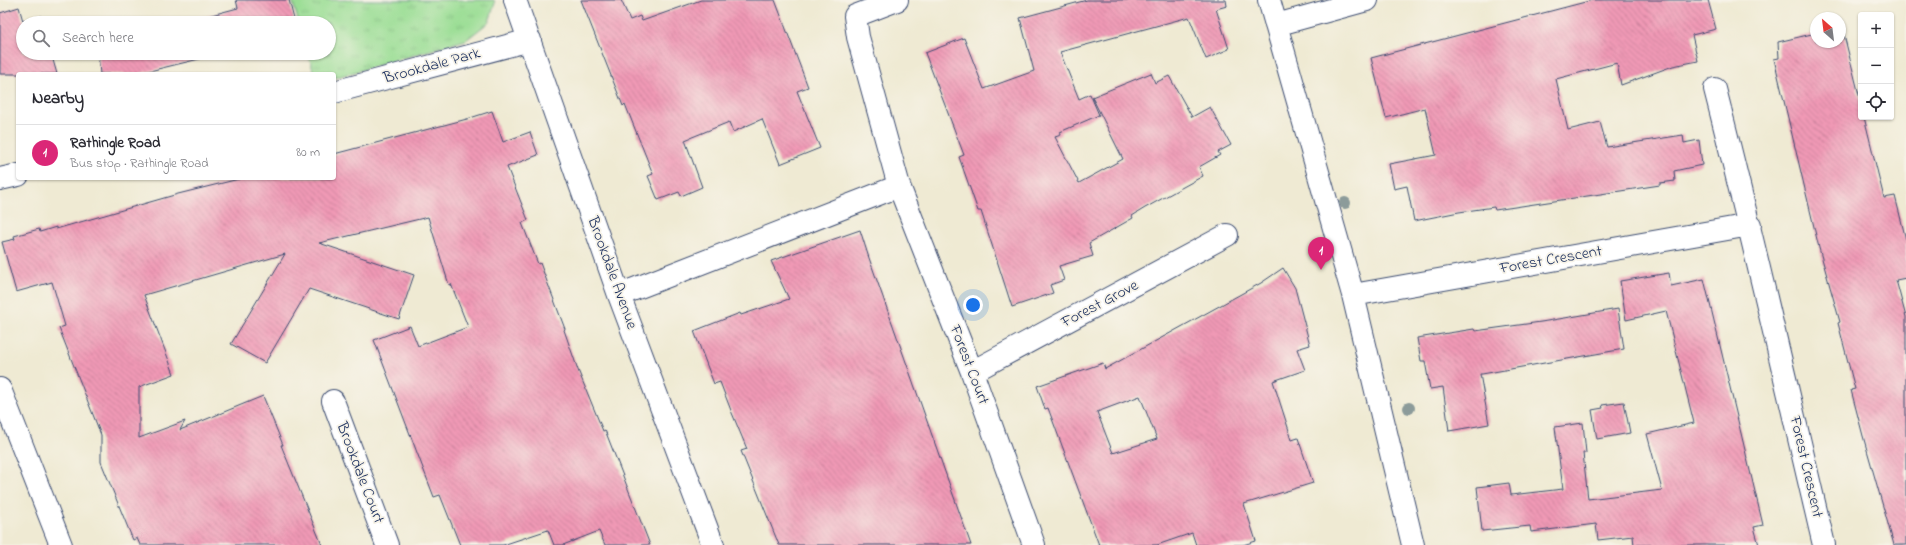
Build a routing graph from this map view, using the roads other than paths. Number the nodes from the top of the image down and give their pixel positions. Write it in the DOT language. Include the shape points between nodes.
graph roads {
  1 [pos="515,0"];
  2 [pos="897,0"];
  3 [pos="1269,0"];
  4 [pos="1367,0"];
  5 [pos="1276,25"];
  6 [pos="530,40"];
  7 [pos="1715,89"];
  8 [pos="336,91"];
  9 [pos="16,175"];
  10 [pos="0,179"];
  11 [pos="899,186"];
  12 [pos="1750,225"];
  13 [pos="1227,235"];
  14 [pos="619,295"];
  15 [pos="1353,295"];
  16 [pos="972,372"];
  17 [pos="0,389"];
  18 [pos="333,401"];
  19 [pos="60,545"];
  20 [pos="387,545"];
  21 [pos="713,545"];
  22 [pos="1034,545"];
  23 [pos="1413,545"];
  24 [pos="1824,545"];
  1 -- 6 [label="street, Brookdale Avenue"];
  2 -- 11 [label="street, Forest Court" via="855,16 858,37"];
  3 -- 5 [label="street"];
  4 -- 5 [label="street"];
  5 -- 15 [label="street"];
  6 -- 8 [label="street, Brookdale Park"];
  6 -- 14 [label="street, Brookdale Avenue"];
  7 -- 12 [label="street, Forest Crescent"];
  9 -- 10 [label="street"];
  11 -- 14 [label="street"];
  11 -- 16 [label="street, Forest Court"];
  12 -- 15 [label="street, Forest Crescent"];
  12 -- 24 [label="street, Forest Crescent"];
  13 -- 16 [label="street, Forest Grove"];
  14 -- 21 [label="street, Brookdale Avenue"];
  15 -- 23 [label="street"];
  16 -- 22 [label="street, Forest Court"];
  17 -- 19 [label="street"];
  18 -- 20 [label="street, Brookdale Court"];
}
